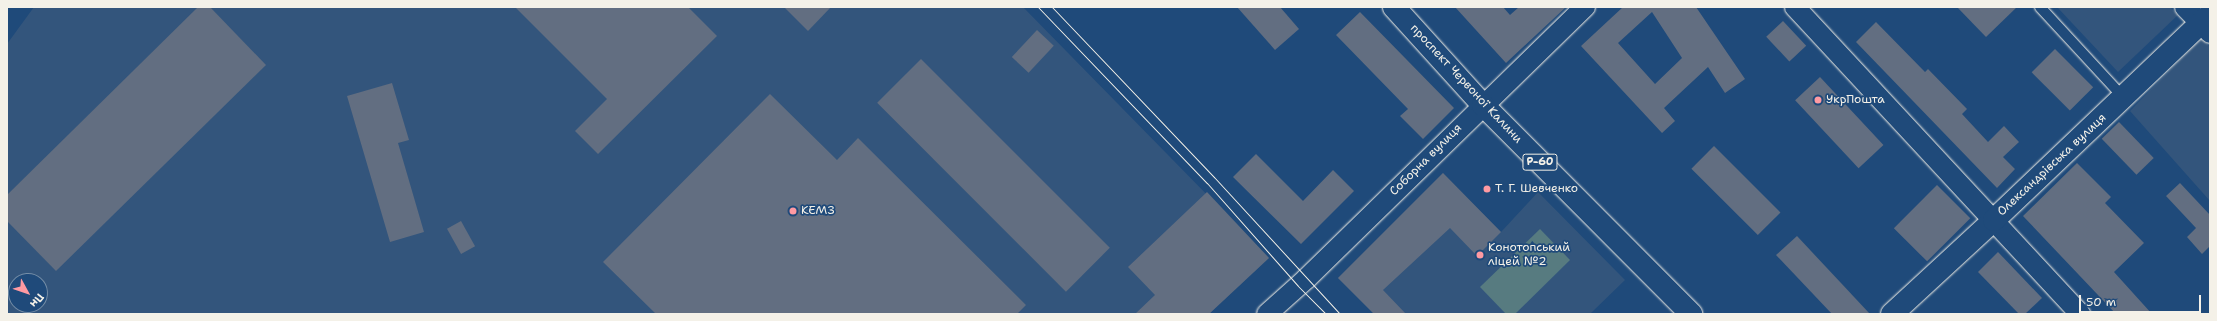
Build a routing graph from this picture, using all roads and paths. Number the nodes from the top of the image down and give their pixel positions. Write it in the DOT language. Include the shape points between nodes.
graph roads {
  1 [pos="1394,7"];
  2 [pos="1585,7"];
  3 [pos="1795,7"];
  4 [pos="2040,7"];
  5 [pos="2185,7"];
  6 [pos="2207,24"];
  7 [pos="2124,98"];
  8 [pos="1483,104"];
  9 [pos="1994,220"];
  10 [pos="1267,314"];
  11 [pos="1691,314"];
  12 [pos="1892,314"];
  13 [pos="2080,314"];
  1 -- 8 [label="main road, проспект Червоної Калини / Р-60"];
  2 -- 8 [label="street, Соборна вулиця"];
  3 -- 9 [label="street"];
  4 -- 7 [label="lane"];
  5 -- 6 [label="street"];
  6 -- 7 [label="main road, Олександрівська вулиця"];
  7 -- 9 [label="main road, Олександрівська вулиця"];
  8 -- 10 [label="street, Соборна вулиця" via="1306,279"];
  8 -- 11 [label="main road, проспект Червоної Калини / Р-60"];
  9 -- 12 [label="main road, Олександрівська вулиця"];
  9 -- 13 [label="street"];
}
